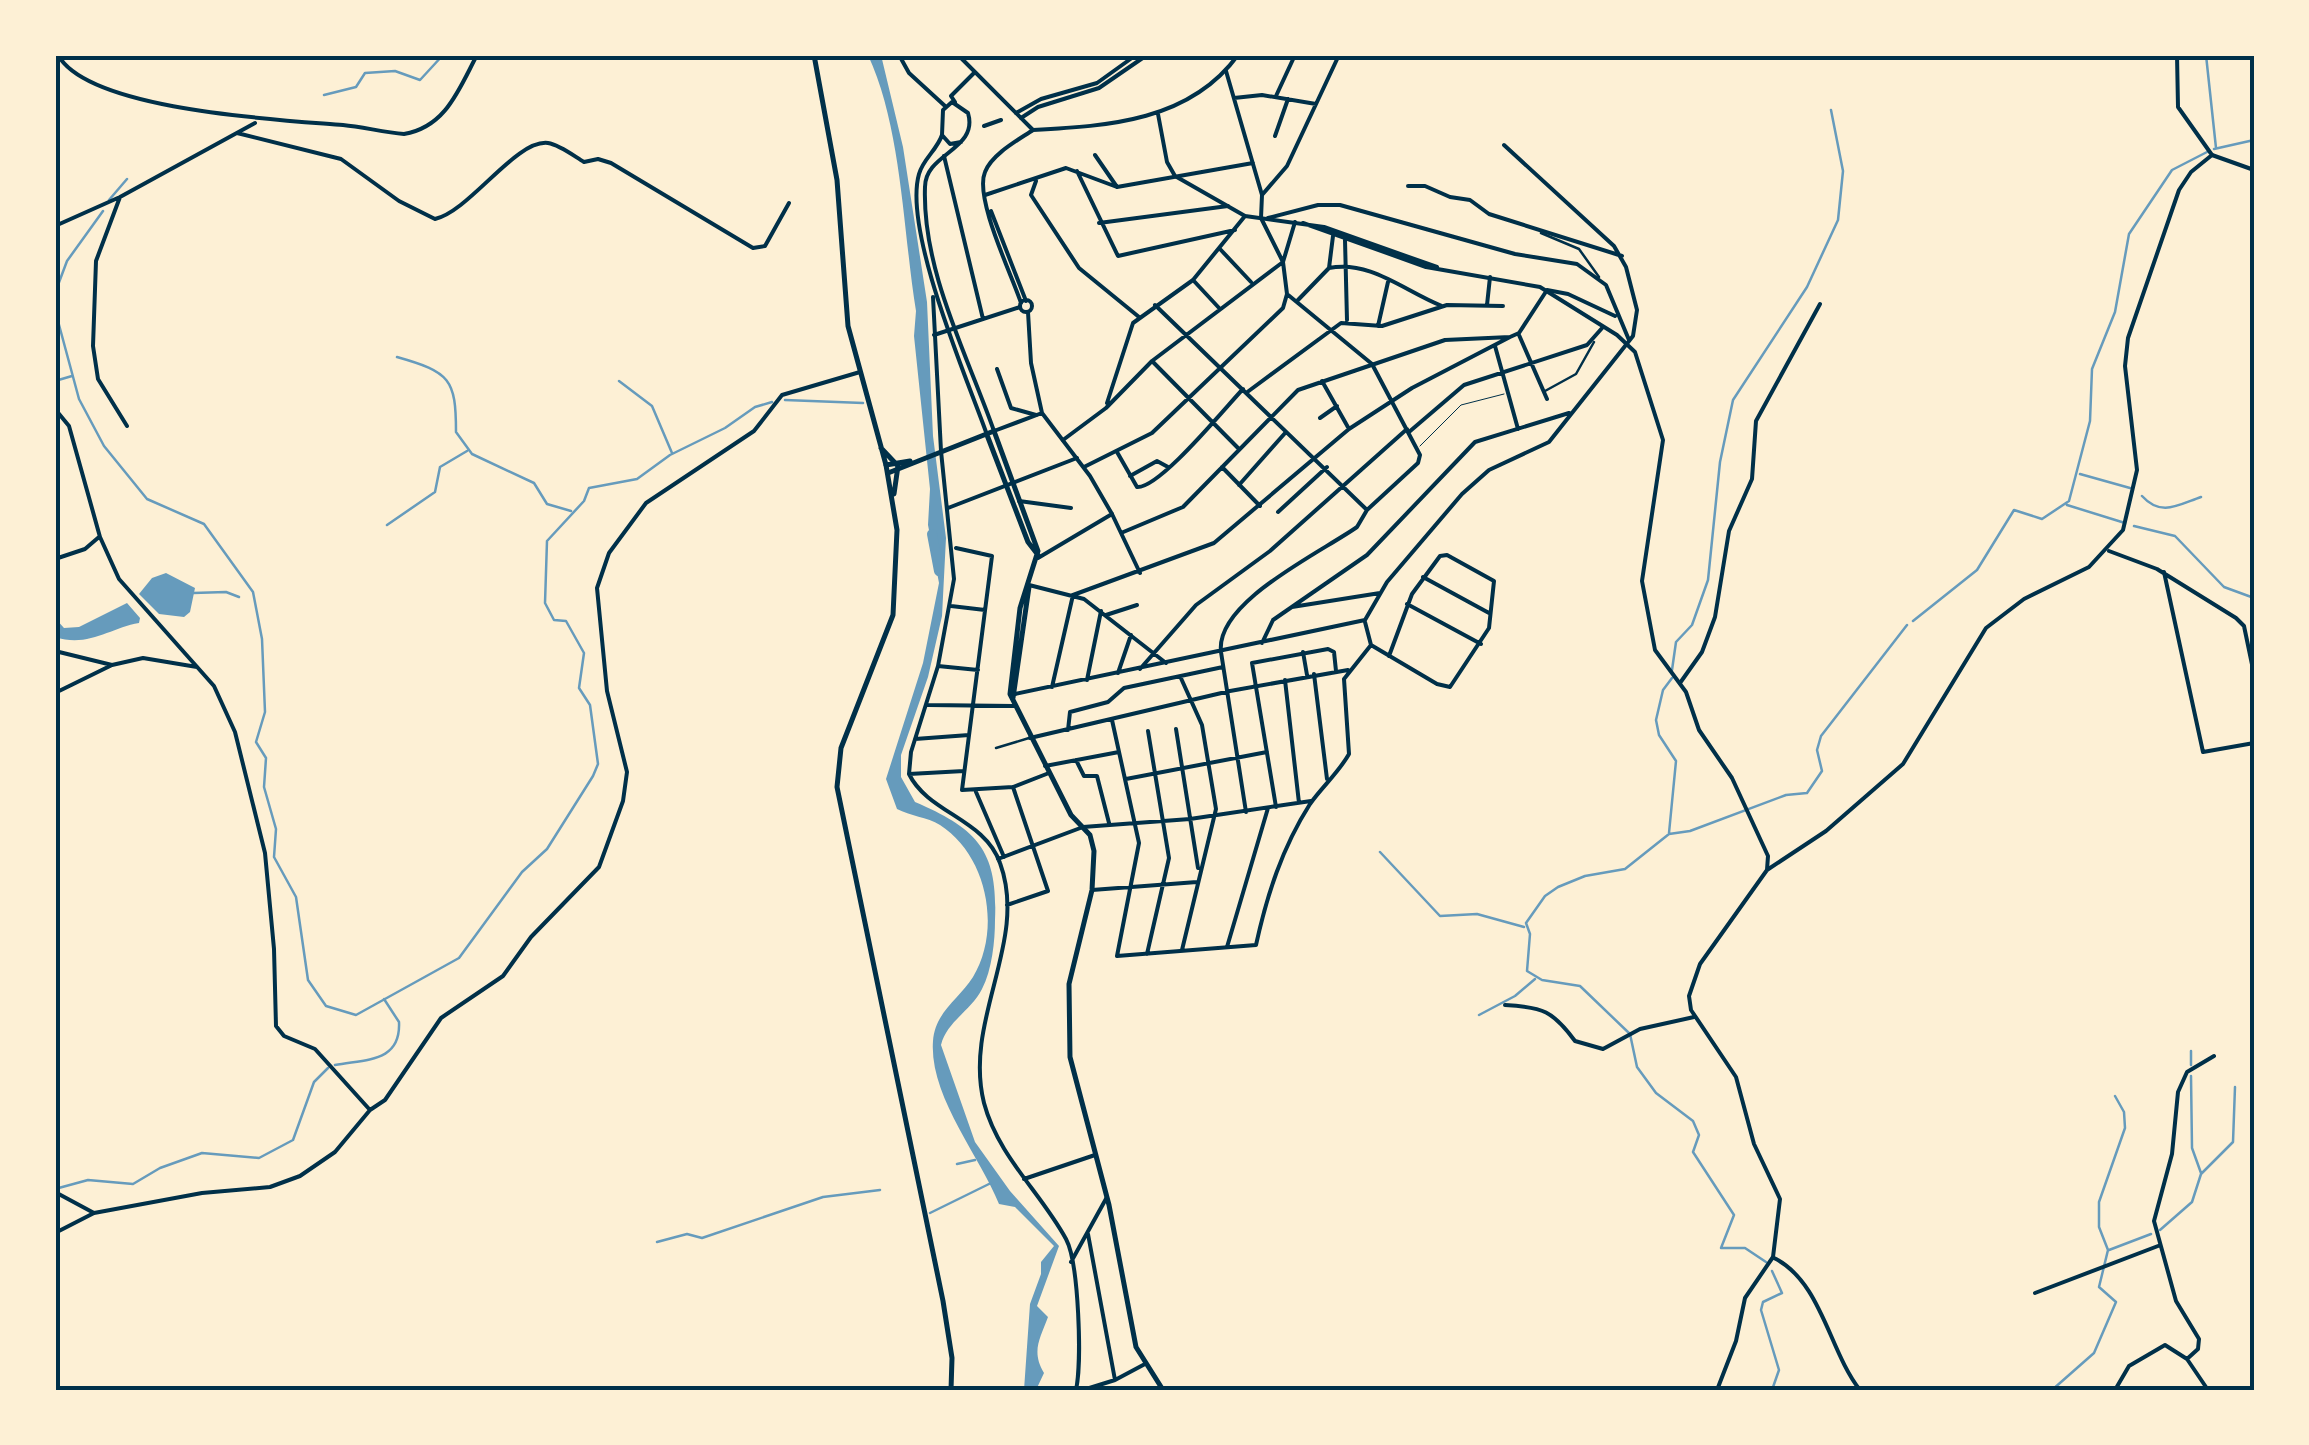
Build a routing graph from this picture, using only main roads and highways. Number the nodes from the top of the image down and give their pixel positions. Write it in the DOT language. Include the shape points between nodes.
graph roads {
  1 [pos="814,55"];
  2 [pos="881,448"];
  3 [pos="897,461"];
  4 [pos="914,461"];
  5 [pos="887,469"];
  6 [pos="899,472"];
  7 [pos="1010,485"];
  8 [pos="894,497"];
  9 [pos="1038,557"];
  10 [pos="951,1390"];
  11 [pos="1163,1390"];
  1 -- 2 [label="main road" via="837,180 848,326"];
  2 -- 3 [label="main road"];
  2 -- 5 [label="main road"];
  3 -- 4 [label="main road"];
  3 -- 5 [label="main road"];
  3 -- 6 [label="main road"];
  4 -- 6 [label="main road"];
  4 -- 7 [label="main road" via="990,432"];
  5 -- 6 [label="main road"];
  5 -- 8 [label="main road"];
  6 -- 8 [label="main road"];
  7 -- 9 [label="main road"];
  7 -- 9 [label="main road"];
  8 -- 10 [label="main road" via="893,615 844,739 837,778 950,1346"];
  9 -- 11 [label="main road" via="1019,615 1013,698 1094,852 1092,890 1071,971 1068,1032 1132,1334"];
}
